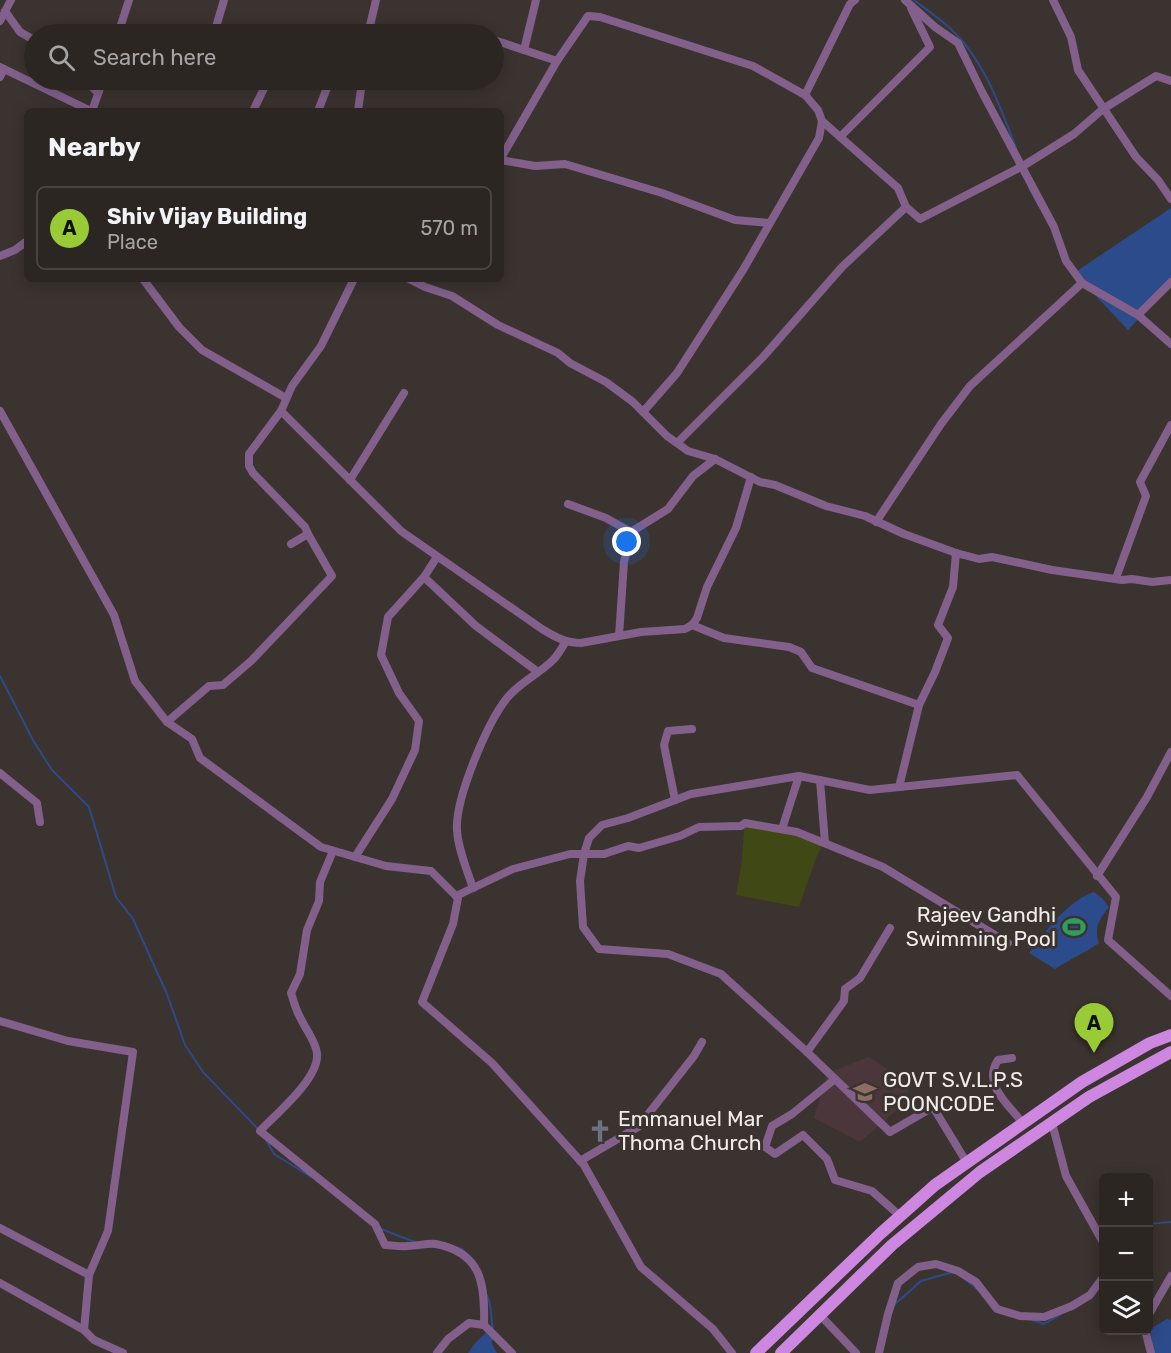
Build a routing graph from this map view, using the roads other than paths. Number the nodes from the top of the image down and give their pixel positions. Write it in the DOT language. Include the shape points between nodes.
graph roads {
  1 [pos="11,0"];
  2 [pos="129,0"];
  3 [pos="224,0"];
  4 [pos="376,0"];
  5 [pos="536,0"];
  6 [pos="855,0"];
  7 [pos="1053,0"];
  8 [pos="907,2"];
  9 [pos="7,14"];
  10 [pos="0,21"];
  11 [pos="121,24"];
  12 [pos="217,24"];
  13 [pos="370,24"];
  14 [pos="24,34"];
  15 [pos="504,43"];
  16 [pos="524,50"];
  17 [pos="557,61"];
  18 [pos="2,68"];
  19 [pos="0,78"];
  20 [pos="24,79"];
  21 [pos="1171,81"];
  22 [pos="48,90"];
  23 [pos="95,90"];
  24 [pos="99,90"];
  25 [pos="263,90"];
  26 [pos="326,90"];
  27 [pos="361,90"];
  28 [pos="98,93"];
  29 [pos="805,94"];
  30 [pos="85,108"];
  31 [pos="92,108"];
  32 [pos="254,108"];
  33 [pos="319,108"];
  34 [pos="358,108"];
  35 [pos="1103,109"];
  36 [pos="822,121"];
  37 [pos="840,137"];
  38 [pos="504,154"];
  39 [pos="504,160"];
  40 [pos="1023,166"];
  41 [pos="1171,199"];
  42 [pos="906,207"];
  43 [pos="769,223"];
  44 [pos="24,243"];
  45 [pos="0,256"];
  46 [pos="145,282"];
  47 [pos="353,282"];
  48 [pos="415,282"];
  49 [pos="1171,282"];
  50 [pos="1082,283"];
  51 [pos="1138,315"];
  52 [pos="1171,344"];
  53 [pos="404,393"];
  54 [pos="286,398"];
  55 [pos="0,411"];
  56 [pos="281,411"];
  57 [pos="643,412"];
  58 [pos="1171,425"];
  59 [pos="677,443"];
  60 [pos="715,459"];
  61 [pos="751,477"];
  62 [pos="350,480"];
  63 [pos="568,504"];
  64 [pos="876,522"];
  65 [pos="631,532"];
  66 [pos="308,534"];
  67 [pos="291,544"];
  68 [pos="956,553"];
  69 [pos="437,557"];
  70 [pos="424,577"];
  71 [pos="1116,578"];
  72 [pos="1171,580"];
  73 [pos="692,625"];
  74 [pos="619,636"];
  75 [pos="566,641"];
  76 [pos="538,672"];
  77 [pos="919,705"];
  78 [pos="167,722"];
  79 [pos="692,729"];
  80 [pos="1171,752"];
  81 [pos="0,773"];
  82 [pos="799,776"];
  83 [pos="820,780"];
  84 [pos="899,787"];
  85 [pos="675,800"];
  86 [pos="40,822"];
  87 [pos="782,829"];
  88 [pos="825,843"];
  89 [pos="333,851"];
  90 [pos="584,854"];
  91 [pos="355,857"];
  92 [pos="1097,876"];
  93 [pos="473,888"];
  94 [pos="456,896"];
  95 [pos="890,928"];
  96 [pos="1008,943"];
  97 [pos="1171,996"];
  98 [pos="0,1021"];
  99 [pos="1171,1035"];
  100 [pos="702,1042"];
  101 [pos="807,1052"];
  102 [pos="1171,1052"];
  103 [pos="1012,1058"];
  104 [pos="835,1079"];
  105 [pos="1022,1122"];
  106 [pos="1052,1123"];
  107 [pos="580,1161"];
  108 [pos="967,1163"];
  109 [pos="900,1216"];
  110 [pos="0,1228"];
  111 [pos="1099,1235"];
  112 [pos="89,1275"];
  113 [pos="1171,1276"];
  114 [pos="1100,1281"];
  115 [pos="0,1284"];
  116 [pos="1153,1309"];
  117 [pos="820,1315"];
  118 [pos="484,1325"];
  119 [pos="84,1330"];
  120 [pos="1146,1335"];
  121 [pos="123,1353"];
  122 [pos="437,1353"];
  123 [pos="512,1353"];
  124 [pos="732,1353"];
  125 [pos="756,1353"];
  126 [pos="781,1353"];
  127 [pos="856,1353"];
  128 [pos="879,1353"];
  129 [pos="1151,1353"];
  1 -- 9 [label="street"];
  2 -- 11 [label="street"];
  3 -- 12 [label="street"];
  4 -- 13 [label="street"];
  5 -- 16 [label="street"];
  6 -- 29 [label="street"];
  7 -- 35 [label="street" via="1071,37 1078,70"];
  8 -- 37 [label="street" via="930,47"];
  8 -- 40 [label="street" via="958,44"];
  9 -- 10 [label="street"];
  9 -- 14 [label="street"];
  15 -- 16 [label="street"];
  16 -- 17 [label="street"];
  17 -- 29 [label="street" via="584,20 594,15 753,66"];
  17 -- 38 [label="street"];
  18 -- 19 [label="street"];
  18 -- 20 [label="street"];
  21 -- 35 [label="street" via="1156,76"];
  22 -- 30 [label="street"];
  23 -- 28 [label="street"];
  24 -- 28 [label="street"];
  25 -- 32 [label="street"];
  26 -- 33 [label="street"];
  27 -- 34 [label="street"];
  28 -- 31 [label="street"];
  29 -- 36 [label="street"];
  35 -- 40 [label="street" via="1074,134"];
  35 -- 41 [label="street"];
  36 -- 37 [label="street"];
  36 -- 43 [label="street" via="819,138"];
  37 -- 42 [label="street" via="898,188"];
  39 -- 43 [label="street" via="535,166 565,165 662,193 735,220"];
  40 -- 42 [label="street" via="927,217 920,219"];
  40 -- 50 [label="street" via="1054,227 1066,261"];
  42 -- 59 [label="street" via="842,267 763,357"];
  43 -- 57 [label="street" via="677,373"];
  44 -- 45 [label="street"];
  46 -- 54 [label="street" via="202,350"];
  47 -- 54 [label="street" via="321,346"];
  48 -- 57 [label="street" via="452,296 498,325 558,353 606,382"];
  49 -- 51 [label="street"];
  50 -- 51 [label="street"];
  50 -- 64 [label="street" via="970,386"];
  51 -- 52 [label="street"];
  53 -- 62 [label="street"];
  54 -- 56 [label="street"];
  55 -- 78 [label="street" via="114,615 135,681"];
  56 -- 62 [label="street"];
  56 -- 66 [label="street" via="249,454 249,466"];
  57 -- 59 [label="street"];
  58 -- 71 [label="street" via="1140,482 1146,496"];
  59 -- 60 [label="street" via="688,451"];
  60 -- 61 [label="street"];
  60 -- 65 [label="street" via="693,476 668,509"];
  61 -- 64 [label="street"];
  61 -- 73 [label="street" via="736,528"];
  62 -- 69 [label="street" via="401,531"];
  63 -- 65 [label="street"];
  64 -- 68 [label="street"];
  65 -- 74 [label="street" via="624,562"];
  66 -- 67 [label="street"];
  66 -- 78 [label="street" via="332,576 251,661 223,685 208,686"];
  68 -- 71 [label="street"];
  68 -- 77 [label="street" via="953,587 938,625 948,638"];
  69 -- 70 [label="street"];
  69 -- 75 [label="street"];
  70 -- 76 [label="street" via="476,626"];
  70 -- 91 [label="street" via="388,617 381,655 399,693 419,721 415,750 392,799"];
  71 -- 72 [label="street"];
  73 -- 74 [label="street"];
  73 -- 77 [label="street" via="724,638 789,647 801,652 812,668"];
  74 -- 75 [label="street" via="581,643"];
  75 -- 76 [label="street" via="554,659"];
  76 -- 93 [label="street" via="506,699 466,781 457,832"];
  77 -- 84 [label="street"];
  78 -- 89 [label="street" via="192,739 200,758 321,847"];
  79 -- 85 [label="street" via="668,731 664,745"];
  80 -- 92 [label="street"];
  81 -- 86 [label="street" via="37,803"];
  82 -- 83 [label="street"];
  82 -- 85 [label="street"];
  82 -- 87 [label="street"];
  83 -- 84 [label="street" via="870,790"];
  83 -- 88 [label="street"];
  84 -- 92 [label="street" via="1017,775"];
  85 -- 90 [label="street" via="602,825 589,838"];
  87 -- 88 [label="street"];
  87 -- 90 [label="street" via="745,823 699,826 639,848 628,846 604,854"];
  88 -- 96 [label="street" via="883,867"];
  89 -- 91 [label="street"];
  89 -- 118 [label="street" via="320,882 319,901 307,930 300,974 291,993 317,1055 307,1080 260,1131 375,1224 385,1245 434,1244 472,1261 485,1302"];
  90 -- 93 [label="street" via="513,869"];
  90 -- 101 [label="street" via="580,881 583,927 599,949 668,954 721,974"];
  91 -- 94 [label="street" via="386,866 431,871"];
  92 -- 97 [label="street" via="1116,897 1108,940"];
  93 -- 94 [label="street"];
  94 -- 107 [label="street" via="453,924 422,1002 492,1063"];
  95 -- 101 [label="street" via="860,978 845,989 844,1001"];
  98 -- 112 [label="street" via="68,1041 133,1052 108,1231"];
  99 -- 105 [label="main road" via="1082,1082"];
  100 -- 107 [label="street" via="638,1127"];
  101 -- 104 [label="street"];
  102 -- 106 [label="main road" via="1089,1097"];
  103 -- 105 [label="street" via="998,1060 992,1072 993,1085"];
  104 -- 108 [label="street" via="890,1131 933,1107"];
  104 -- 109 [label="street" via="772,1126 765,1147 775,1154 803,1135 827,1159 835,1180 872,1191"];
  105 -- 108 [label="main road"];
  106 -- 111 [label="street" via="1066,1176"];
  106 -- 117 [label="main road" via="944,1200"];
  107 -- 124 [label="street" via="641,1267 713,1329"];
  108 -- 109 [label="main road"];
  109 -- 125 [label="main road"];
  110 -- 112 [label="street"];
  112 -- 119 [label="street"];
  113 -- 116 [label="street"];
  114 -- 128 [label="street" via="1072,1306 1044,1317 1020,1316 997,1309 976,1282 958,1271 936,1264 918,1266 898,1283"];
  115 -- 119 [label="street"];
  117 -- 126 [label="main road"];
  117 -- 127 [label="street"];
  118 -- 122 [label="street" via="469,1323"];
  118 -- 123 [label="street"];
  119 -- 121 [label="street" via="94,1340"];
  120 -- 129 [label="street"];
}
